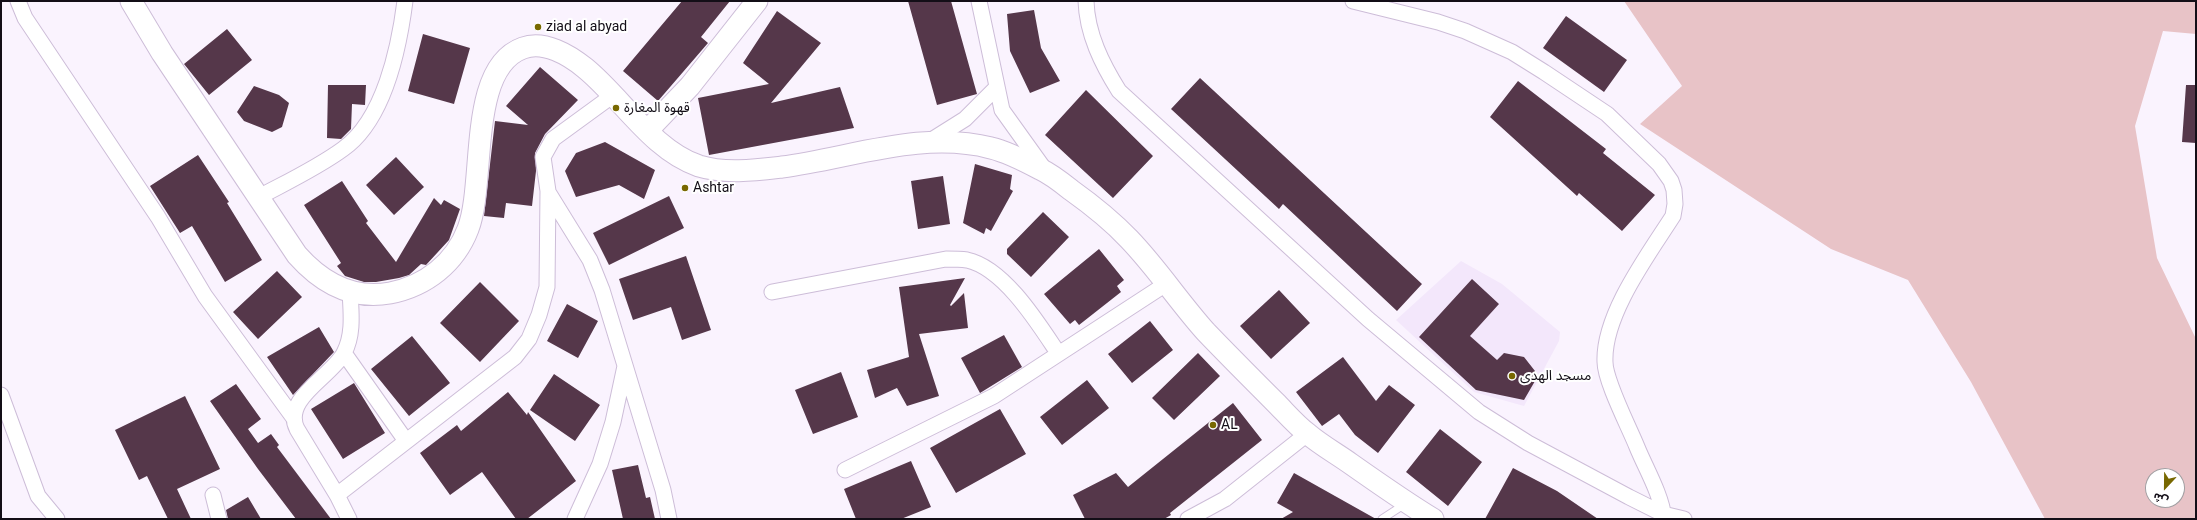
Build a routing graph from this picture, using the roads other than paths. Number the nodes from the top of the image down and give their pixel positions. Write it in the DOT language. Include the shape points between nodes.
graph roads {
  1 [pos="18,1"];
  2 [pos="130,1"];
  3 [pos="405,1"];
  4 [pos="757,1"];
  5 [pos="979,1"];
  6 [pos="1086,1"];
  7 [pos="1353,1"];
  8 [pos="996,88"];
  9 [pos="612,96"];
  10 [pos="647,132"];
  11 [pos="930,141"];
  12 [pos="1046,171"];
  13 [pos="548,191"];
  14 [pos="259,197"];
  15 [pos="1166,284"];
  16 [pos="350,292"];
  17 [pos="772,292"];
  18 [pos="344,353"];
  19 [pos="1058,353"];
  20 [pos="625,364"];
  21 [pos="1,395"];
  22 [pos="293,417"];
  23 [pos="1308,434"];
  24 [pos="406,441"];
  25 [pos="845,470"];
  26 [pos="213,495"];
  27 [pos="337,495"];
  28 [pos="1406,502"];
  29 [pos="1664,516"];
  30 [pos="57,519"];
  31 [pos="219,519"];
  32 [pos="350,519"];
  33 [pos="575,519"];
  34 [pos="669,519"];
  35 [pos="1188,519"];
  36 [pos="1382,519"];
  37 [pos="1433,519"];
  38 [pos="1684,519"];
  1 -- 22 [label="street" via="25,18 158,217 205,296"];
  2 -- 14 [label="main road"];
  3 -- 14 [label="street" via="393,61 381,98 364,127 345,148"];
  4 -- 10 [label="main road" via="690,86"];
  5 -- 8 [label="street"];
  6 -- 29 [label="street" via="1091,35 1119,91 1368,319 1478,412 1528,443"];
  7 -- 29 [label="street" via="1438,22 1512,52 1607,114 1659,164 1671,180 1675,204 1673,216 1617,308 1607,341 1604,363"];
  8 -- 11 [label="street" via="965,119"];
  8 -- 12 [label="street" via="1002,110"];
  9 -- 10 [label="main road"];
  9 -- 13 [label="street" via="553,139 546,148 543,157"];
  9 -- 16 [label="main road" via="585,68 555,50 531,46 518,49 505,60 488,93 481,123 474,210 463,242 454,256 430,278 405,289 387,294"];
  10 -- 11 [label="main road" via="672,151 697,165 721,170 763,169 810,163"];
  11 -- 12 [label="main road" via="994,148"];
  12 -- 15 [label="main road" via="1100,210 1130,240"];
  13 -- 20 [label="street" via="590,260"];
  13 -- 24 [label="street" via="547,287 529,339 515,357"];
  14 -- 16 [label="main road" via="297,255 312,271 330,284"];
  15 -- 19 [label="street"];
  15 -- 23 [label="main road" via="1208,334"];
  16 -- 18 [label="street" via="351,331"];
  17 -- 19 [label="street" via="946,259 968,260 1000,278 1039,325"];
  18 -- 22 [label="street" via="335,366 297,403"];
  18 -- 24 [label="street"];
  19 -- 25 [label="street" via="994,396"];
  20 -- 33 [label="street" via="613,422 600,464"];
  20 -- 34 [label="street" via="663,490"];
  21 -- 30 [label="street" via="38,496"];
  22 -- 27 [label="street" via="296,429"];
  23 -- 28 [label="main road"];
  23 -- 35 [label="street" via="1225,499"];
  24 -- 27 [label="street"];
  26 -- 31 [label="street"];
  27 -- 32 [label="street"];
  28 -- 36 [label="lane"];
  28 -- 37 [label="main road"];
  29 -- 38 [label="street"];
}
